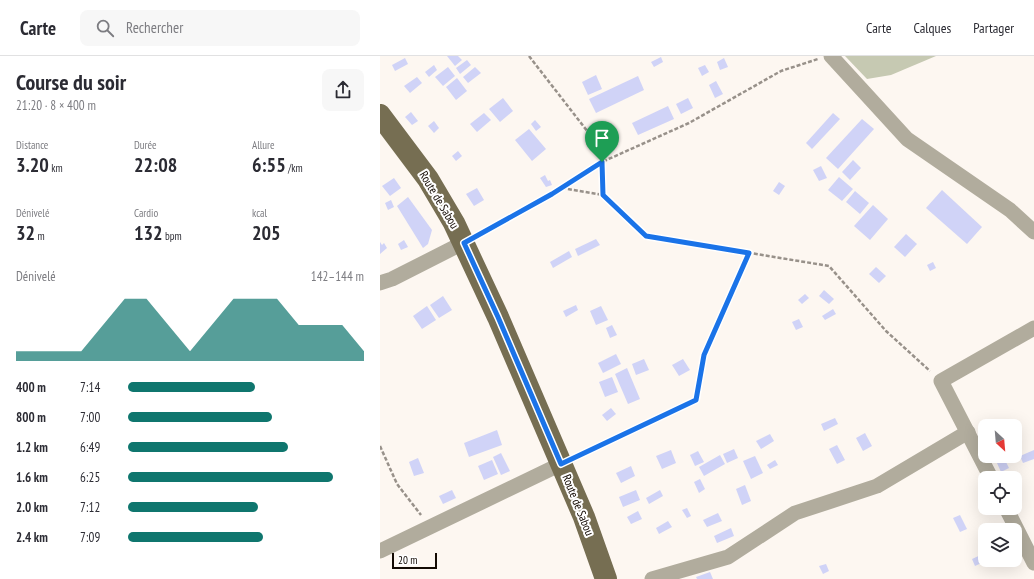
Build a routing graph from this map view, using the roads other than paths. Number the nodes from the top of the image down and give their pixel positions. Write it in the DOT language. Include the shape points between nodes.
graph roads {
  1 [pos="824,57"];
  2 [pos="380,116"];
  3 [pos="1034,232"];
  4 [pos="464,243"];
  5 [pos="380,283"];
  6 [pos="1034,328"];
  7 [pos="968,432"];
  8 [pos="561,464"];
  9 [pos="988,471"];
  10 [pos="1010,515"];
  11 [pos="380,551"];
  12 [pos="1034,563"];
  13 [pos="606,579"];
  14 [pos="652,579"];
  1 -- 3 [label="street" via="907,139 1010,210"];
  2 -- 4 [label="main road, Route de Sabou" via="428,179"];
  4 -- 5 [label="street"];
  4 -- 8 [label="main road, Route de Sabou"];
  6 -- 7 [label="street" via="941,381"];
  7 -- 9 [label="street"];
  7 -- 14 [label="street" via="877,486 795,513 728,557"];
  8 -- 11 [label="street"];
  8 -- 13 [label="main road, Route de Sabou" via="584,517"];
  10 -- 12 [label="street"];
}
